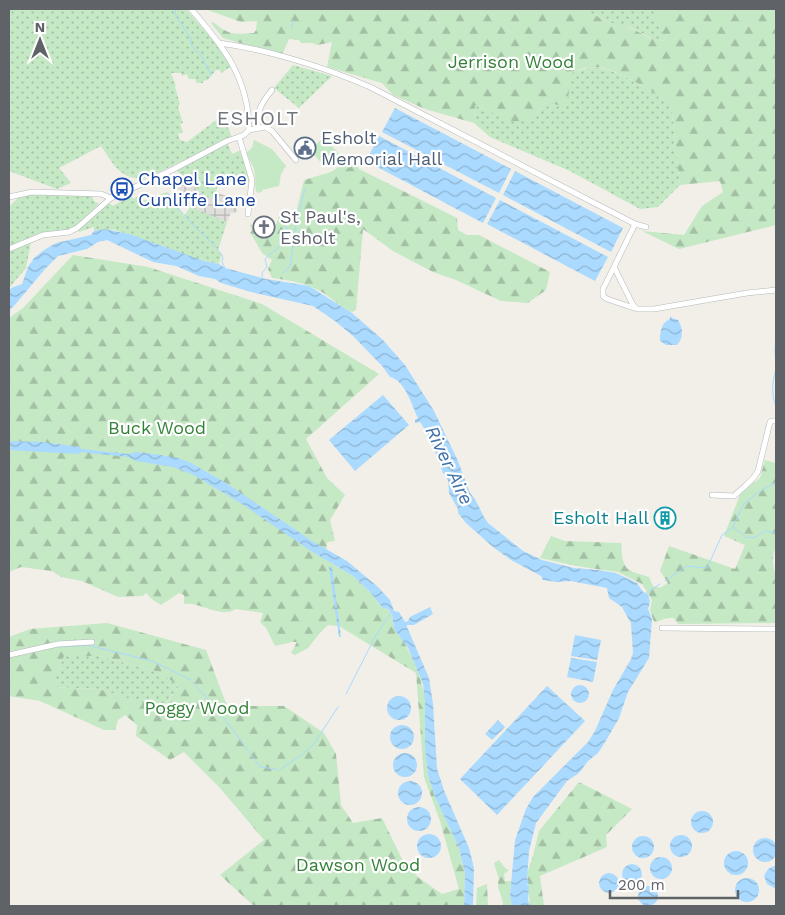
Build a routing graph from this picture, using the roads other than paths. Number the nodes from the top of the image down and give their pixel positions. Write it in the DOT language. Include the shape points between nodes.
graph roads {
  1 [pos="191,9"];
  2 [pos="219,43"];
  3 [pos="272,90"];
  4 [pos="258,128"];
  5 [pos="249,130"];
  6 [pos="239,137"];
  7 [pos="296,160"];
  8 [pos="9,197"];
  9 [pos="110,198"];
  10 [pos="250,210"];
  11 [pos="635,224"];
  12 [pos="646,227"];
  13 [pos="9,249"];
  14 [pos="614,267"];
  15 [pos="776,290"];
  16 [pos="637,309"];
  17 [pos="776,421"];
  18 [pos="712,495"];
  19 [pos="662,628"];
  20 [pos="776,629"];
  21 [pos="92,642"];
  22 [pos="9,655"];
  1 -- 2 [label="street"];
  2 -- 5 [label="street" via="240,78"];
  2 -- 11 [label="street" via="292,60 370,87"];
  3 -- 4 [label="street" via="260,105"];
  4 -- 5 [label="street"];
  4 -- 7 [label="street" via="272,131"];
  5 -- 6 [label="street"];
  6 -- 9 [label="street"];
  6 -- 10 [label="street" via="252,180"];
  8 -- 9 [label="street" via="32,192 102,194"];
  9 -- 13 [label="street" via="77,228 43,235"];
  11 -- 12 [label="street"];
  11 -- 14 [label="street"];
  14 -- 16 [label="street"];
  14 -- 16 [label="street" via="603,296"];
  15 -- 16 [label="street"];
  17 -- 18 [label="street" via="770,422 756,477 734,496"];
  19 -- 20 [label="street"];
  21 -- 22 [label="street" via="40,646"];
}
